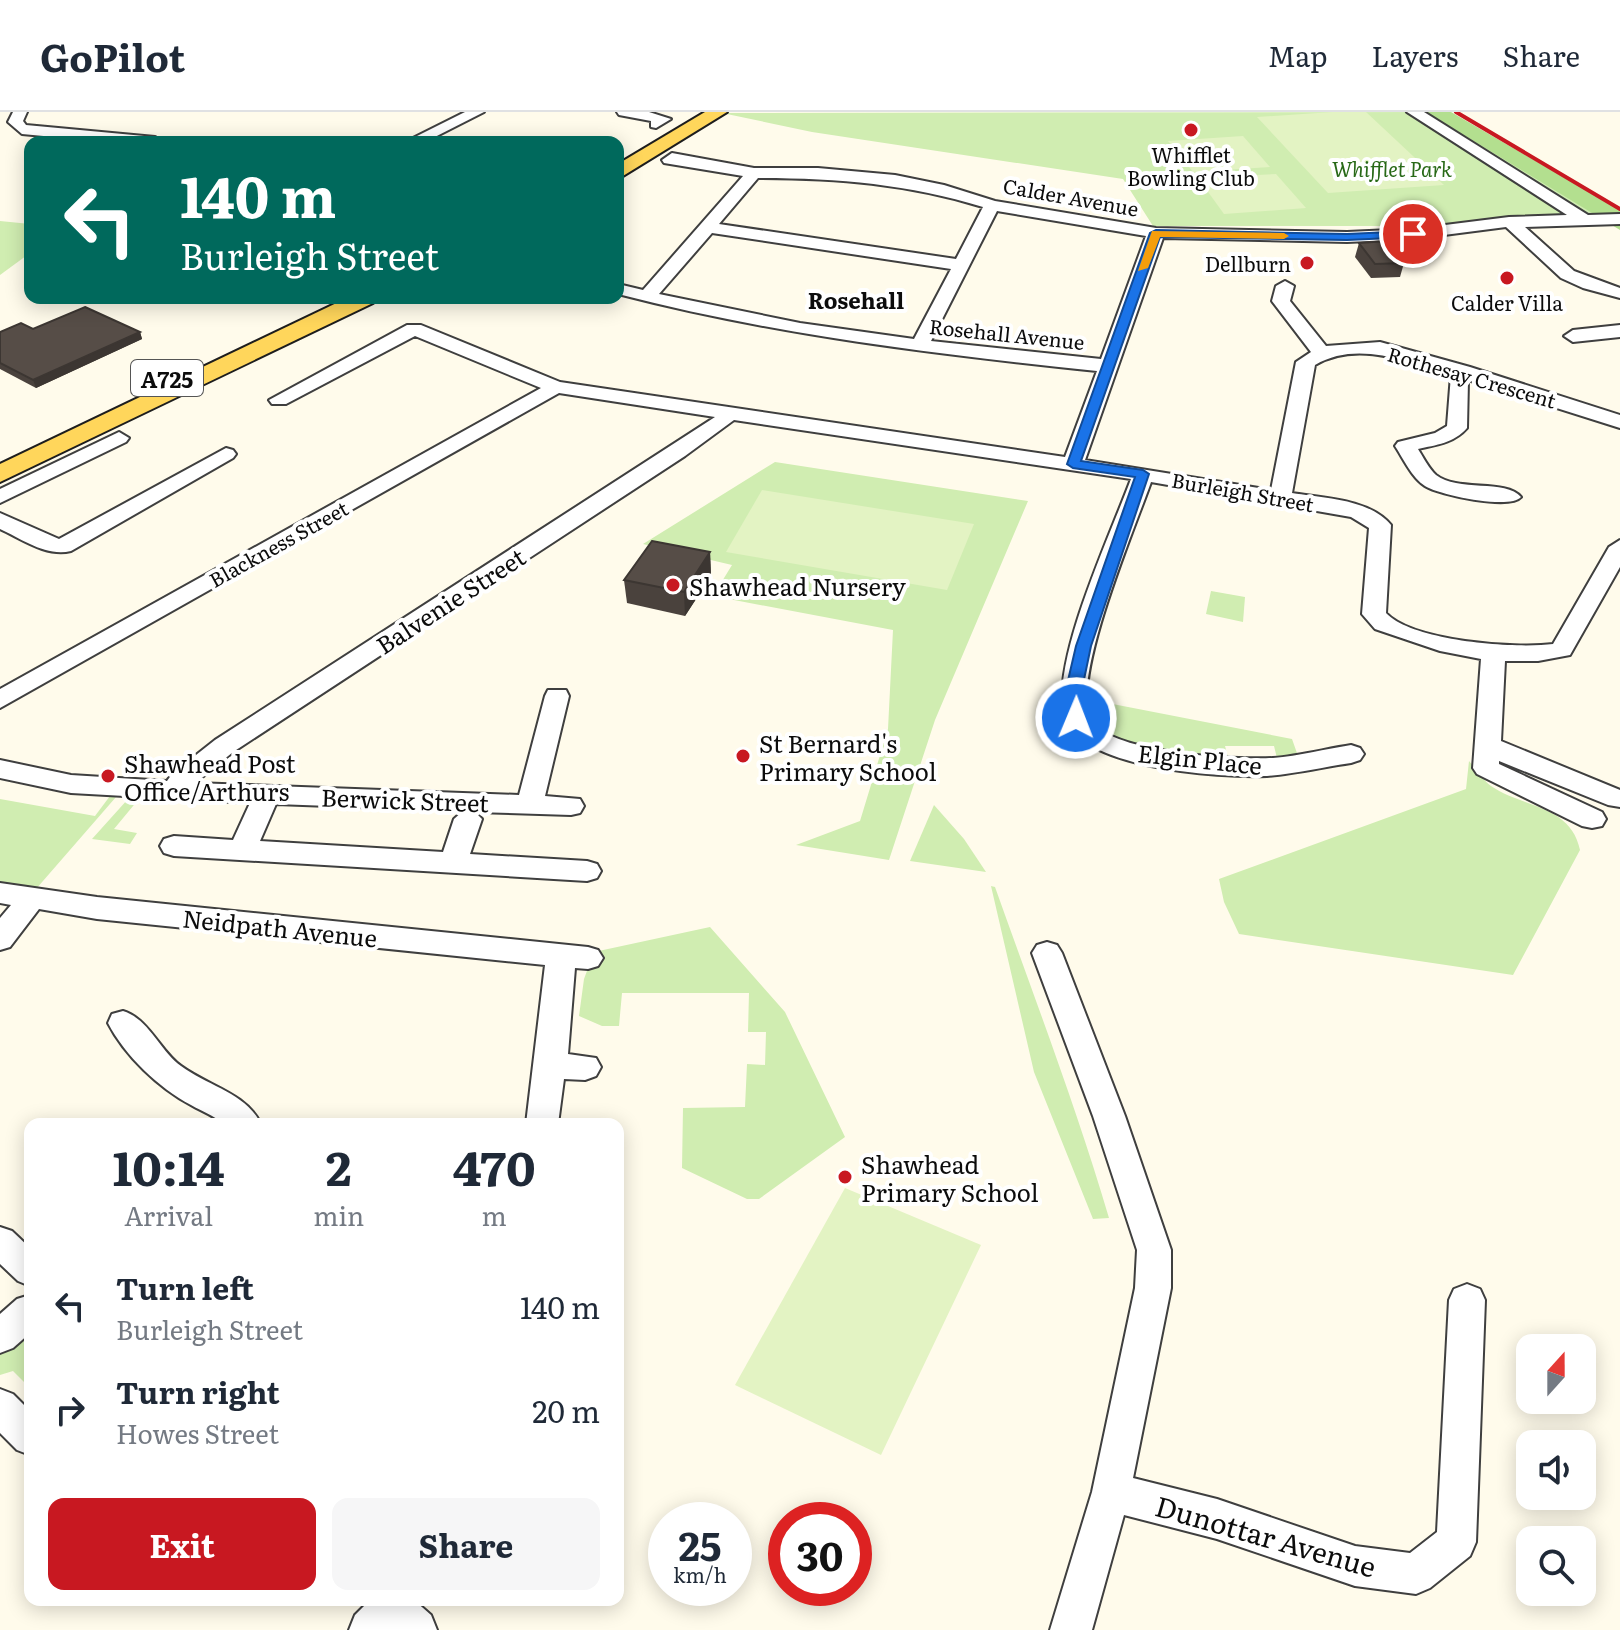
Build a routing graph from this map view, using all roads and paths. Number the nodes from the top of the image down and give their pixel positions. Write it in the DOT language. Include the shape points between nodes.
graph roads {
  1 [pos="20,112"];
  2 [pos="624,112"];
  3 [pos="702,112"];
  4 [pos="718,112"];
  5 [pos="1414,112"];
  6 [pos="467,113"];
  7 [pos="656,124"];
  8 [pos="94,136"];
  9 [pos="424,136"];
  10 [pos="677,156"];
  11 [pos="624,158"];
  12 [pos="624,169"];
  13 [pos="754,173"];
  14 [pos="992,205"];
  15 [pos="1582,218"];
  16 [pos="1619,219"];
  17 [pos="1509,222"];
  18 [pos="708,227"];
  19 [pos="1156,233"];
  20 [pos="962,265"];
  21 [pos="1285,286"];
  22 [pos="624,291"];
  23 [pos="1620,293"];
  24 [pos="647,297"];
  25 [pos="321,304"];
  26 [pos="353,304"];
  27 [pos="1620,331"];
  28 [pos="1573,336"];
  29 [pos="919,347"];
  30 [pos="1322,353"];
  31 [pos="1109,366"];
  32 [pos="1463,371"];
  33 [pos="556,387"];
  34 [pos="279,400"];
  35 [pos="729,412"];
  36 [pos="1620,422"];
  37 [pos="119,438"];
  38 [pos="226,454"];
  39 [pos="0,457"];
  40 [pos="1073,464"];
  41 [pos="0,474"];
  42 [pos="1143,474"];
  43 [pos="1281,496"];
  44 [pos="0,497"];
  45 [pos="1510,497"];
  46 [pos="0,520"];
  47 [pos="1620,547"];
  48 [pos="1493,656"];
  49 [pos="557,696"];
  50 [pos="0,700"];
  51 [pos="1488,746"];
  52 [pos="1351,754"];
  53 [pos="0,769"];
  54 [pos="174,791"];
  55 [pos="267,794"];
  56 [pos="1617,799"];
  57 [pos="530,804"];
  58 [pos="571,806"];
  59 [pos="468,819"];
  60 [pos="1592,819"];
  61 [pos="174,846"];
  62 [pos="243,848"];
  63 [pos="454,861"];
  64 [pos="587,871"];
  65 [pos="0,893"];
  66 [pos="32,898"];
  67 [pos="0,939"];
  68 [pos="1047,953"];
  69 [pos="123,1023"];
  70 [pos="550,1066"];
  71 [pos="585,1067"];
  72 [pos="238,1118"];
  73 [pos="543,1118"];
  74 [pos="0,1242"];
  75 [pos="24,1264"];
  76 [pos="1467,1300"];
  77 [pos="24,1316"];
  78 [pos="0,1336"];
  79 [pos="0,1407"];
  80 [pos="24,1431"];
  81 [pos="1111,1492"];
  82 [pos="1071,1630"];
  1 -- 8 [label="street" via="15,122 22,129"];
  2 -- 7 [label="street" via="664,119"];
  3 -- 11 [label="main road"];
  4 -- 12 [label="main road"];
  5 -- 15 [label="street"];
  6 -- 9 [label="street"];
  10 -- 13 [label="street, Calder Avenue" via="670,160"];
  13 -- 14 [label="street, Calder Avenue" via="882,178"];
  13 -- 18 [label="street"];
  14 -- 19 [label="street, Calder Avenue"];
  14 -- 20 [label="street"];
  15 -- 16 [label="street, Calder Avenue"];
  15 -- 17 [label="street, Calder Avenue"];
  17 -- 19 [label="street, Calder Avenue" via="1347,237"];
  17 -- 23 [label="street" via="1560,269"];
  18 -- 20 [label="street"];
  18 -- 24 [label="street"];
  19 -- 31 [label="street"];
  20 -- 29 [label="street"];
  21 -- 30 [label="street" via="1281,301"];
  22 -- 24 [label="street, Rosehall Avenue"];
  24 -- 29 [label="street, Rosehall Avenue" via="735,318"];
  25 -- 39 [label="main road, A725"];
  26 -- 41 [label="main road, A725"];
  27 -- 28 [label="street"];
  29 -- 31 [label="street, Rosehall Avenue"];
  30 -- 32 [label="street, Rothesay Crescent" via="1380,348"];
  30 -- 43 [label="street" via="1306,362"];
  31 -- 40 [label="street"];
  32 -- 36 [label="street, Rothesay Crescent"];
  32 -- 45 [label="street" via="1458,378 1457,428 1442,438 1405,446 1429,480 1446,488"];
  33 -- 34 [label="street, Burleigh Street" via="414,329"];
  33 -- 35 [label="street, Burleigh Street"];
  33 -- 50 [label="street, Blackness Street"];
  35 -- 40 [label="street, Burleigh Street"];
  35 -- 54 [label="street, Balvenie Street" via="678,452 224,746"];
  37 -- 44 [label="street"];
  38 -- 46 [label="street" via="63,546"];
  40 -- 42 [label="street, Burleigh Street"];
  42 -- 43 [label="street, Burleigh Street"];
  42 -- 52 [label="street, Elgin Place" via="1077,675 1076,718 1084,732 1130,752 1262,767"];
  43 -- 48 [label="street, Burleigh Street" via="1358,512 1380,525 1374,614 1383,624"];
  47 -- 48 [label="street, Burleigh Street" via="1561,650"];
  48 -- 51 [label="street"];
  49 -- 57 [label="street"];
  51 -- 56 [label="street"];
  51 -- 60 [label="street" via="1486,768"];
  53 -- 54 [label="street, Berwick Street" via="71,784"];
  54 -- 55 [label="street, Berwick Street"];
  55 -- 57 [label="street, Berwick Street"];
  55 -- 62 [label="street"];
  57 -- 58 [label="street, Berwick Street"];
  59 -- 63 [label="street"];
  61 -- 62 [label="street"];
  62 -- 63 [label="street"];
  63 -- 64 [label="street"];
  65 -- 66 [label="street, Neidpath Avenue"];
  66 -- 67 [label="street"];
  66 -- 70 [label="street, Neidpath Avenue" via="574,957"];
  68 -- 81 [label="street" via="1154,1250 1153,1288"];
  69 -- 72 [label="street" via="168,1074"];
  70 -- 71 [label="street"];
  70 -- 73 [label="street, Neidpath Avenue"];
  74 -- 75 [label="street"];
  76 -- 81 [label="street, Dunottar Avenue" via="1456,1542 1416,1574 1355,1566 1217,1519"];
  77 -- 78 [label="street"];
  79 -- 80 [label="street"];
  81 -- 82 [label="street"];
}
